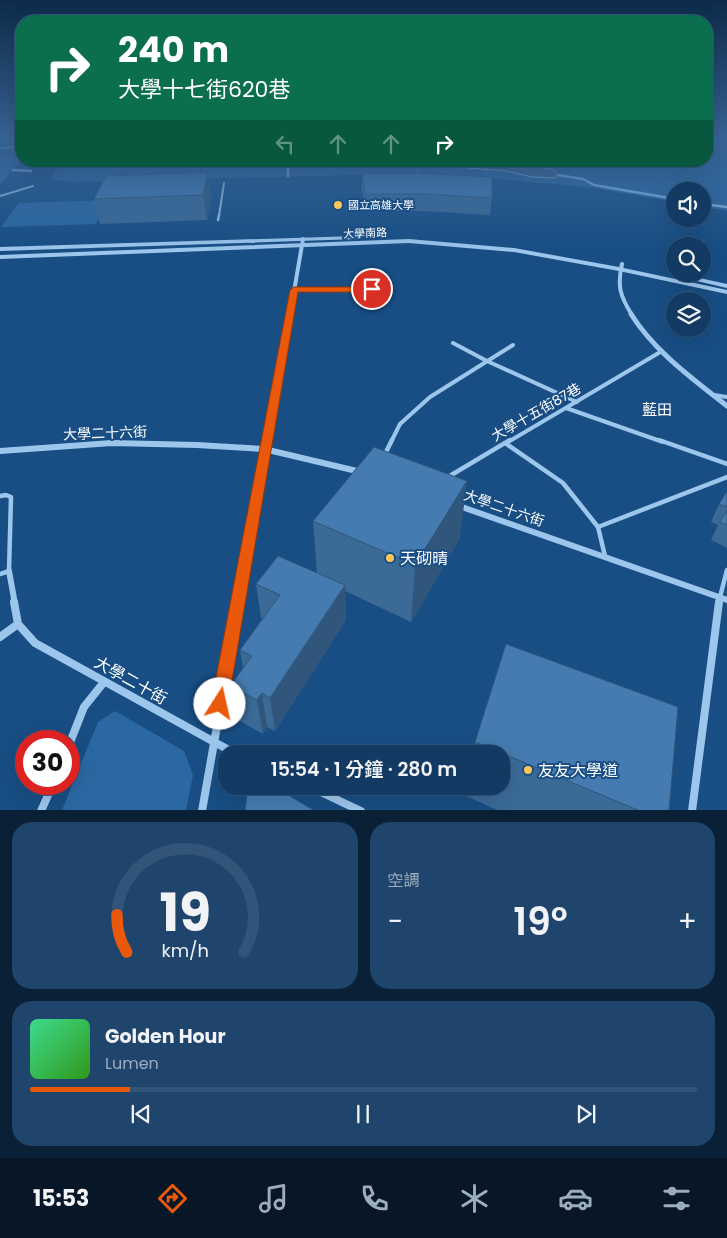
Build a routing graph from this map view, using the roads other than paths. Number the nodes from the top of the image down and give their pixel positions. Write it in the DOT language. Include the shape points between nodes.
graph roads {
  1 [pos="224,183"];
  2 [pos="33,186"];
  3 [pos="0,196"];
  4 [pos="218,220"];
  5 [pos="302,242"];
  6 [pos="0,249"];
  7 [pos="0,257"];
  8 [pos="621,267"];
  9 [pos="727,286"];
  10 [pos="372,289"];
  11 [pos="294,290"];
  12 [pos="727,292"];
  13 [pos="453,343"];
  14 [pos="513,346"];
  15 [pos="662,352"];
  16 [pos="487,362"];
  17 [pos="714,395"];
  18 [pos="727,397"];
  19 [pos="577,402"];
  20 [pos="727,406"];
  21 [pos="566,408"];
  22 [pos="505,443"];
  23 [pos="264,449"];
  24 [pos="0,451"];
  25 [pos="383,458"];
  26 [pos="727,464"];
  27 [pos="365,473"];
  28 [pos="727,477"];
  29 [pos="446,478"];
  30 [pos="0,496"];
  31 [pos="449,502"];
  32 [pos="598,527"];
  33 [pos="605,556"];
  34 [pos="727,570"];
  35 [pos="9,572"];
  36 [pos="0,574"];
  37 [pos="723,599"];
  38 [pos="18,624"];
  39 [pos="0,637"];
  40 [pos="104,682"];
  41 [pos="75,730"];
  42 [pos="213,743"];
  43 [pos="218,745"];
  44 [pos="48,795"];
  45 [pos="328,795"];
  46 [pos="42,810"];
  47 [pos="202,810"];
  48 [pos="361,810"];
  49 [pos="692,810"];
  1 -- 4 [label="lane"];
  2 -- 3 [label="lane"];
  5 -- 6 [label="street, 大學南路"];
  5 -- 7 [label="street, 大學南路"];
  5 -- 8 [label="street, 大學南路" via="460,244"];
  5 -- 11 [label="street"];
  8 -- 9 [label="street, 大學南路"];
  8 -- 12 [label="street, 大學南路"];
  8 -- 15 [label="street" via="620,289 626,308"];
  10 -- 11 [label="lane"];
  11 -- 23 [label="street"];
  13 -- 16 [label="lane"];
  14 -- 16 [label="lane"];
  15 -- 17 [label="street"];
  15 -- 19 [label="lane, 大學十五街87巷"];
  16 -- 19 [label="lane"];
  16 -- 25 [label="lane" via="430,397 400,424"];
  17 -- 18 [label="lane"];
  17 -- 20 [label="street"];
  19 -- 21 [label="lane, 大學十五街87巷"];
  21 -- 22 [label="lane, 大學十五街87巷"];
  21 -- 26 [label="lane"];
  22 -- 29 [label="lane, 大學十五街87巷"];
  22 -- 32 [label="lane" via="563,483"];
  23 -- 24 [label="street, 大學二十六街" via="112,444"];
  23 -- 27 [label="street, 大學二十六街"];
  23 -- 42 [label="street"];
  28 -- 32 [label="lane"];
  30 -- 35 [label="lane" via="12,497"];
  31 -- 33 [label="street, 大學二十六街"];
  32 -- 33 [label="lane"];
  33 -- 37 [label="street, 大學二十六街"];
  34 -- 37 [label="lane"];
  35 -- 36 [label="lane"];
  35 -- 38 [label="street"];
  37 -- 49 [label="street"];
  38 -- 39 [label="street"];
  38 -- 40 [label="street, 大學二十街" via="35,643"];
  40 -- 41 [label="street" via="84,707"];
  40 -- 42 [label="street, 大學二十街"];
  42 -- 43 [label="street, 大學二十街"];
  42 -- 47 [label="street"];
  44 -- 46 [label="street"];
  45 -- 48 [label="street"];
}
